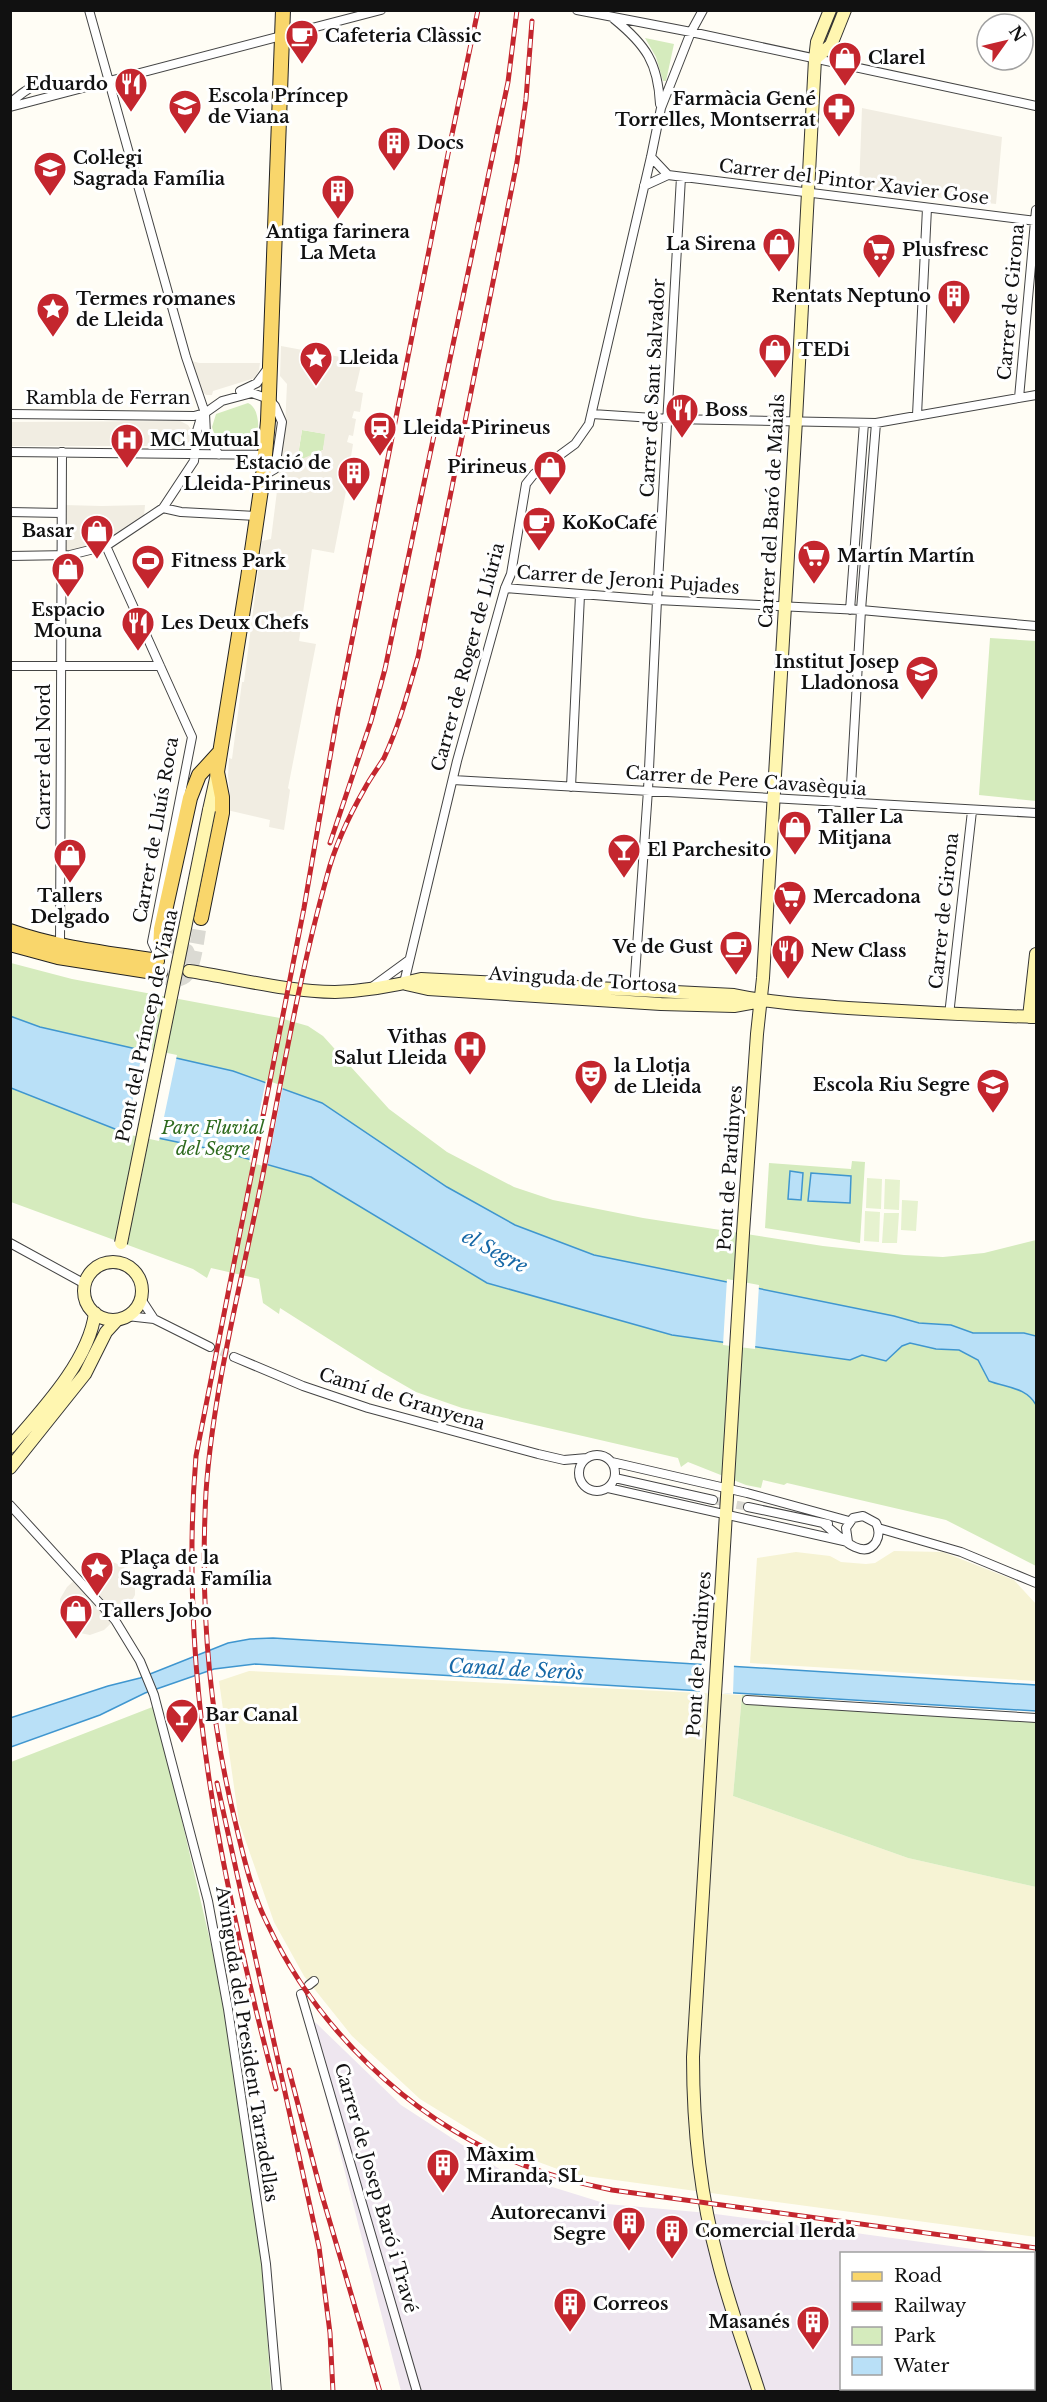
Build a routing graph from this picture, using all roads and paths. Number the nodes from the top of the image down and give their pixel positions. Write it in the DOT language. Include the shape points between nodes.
graph roads {
  1 [pos="89,10"];
  2 [pos="283,10"];
  3 [pos="381,10"];
  4 [pos="703,10"];
  5 [pos="830,10"];
  6 [pos="845,10"];
  7 [pos="579,11"];
  8 [pos="611,17"];
  9 [pos="691,32"];
  10 [pos="283,36"];
  11 [pos="815,59"];
  12 [pos="108,82"];
  13 [pos="67,91"];
  14 [pos="10,105"];
  15 [pos="1036,105"];
  16 [pos="660,108"];
  17 [pos="651,158"];
  18 [pos="668,175"];
  19 [pos="681,177"];
  20 [pos="644,186"];
  21 [pos="807,193"];
  22 [pos="927,208"];
  23 [pos="1036,210"];
  24 [pos="1036,221"];
  25 [pos="270,359"];
  26 [pos="1036,395"];
  27 [pos="1019,398"];
  28 [pos="230,399"];
  29 [pos="269,399"];
  30 [pos="205,413"];
  31 [pos="10,414"];
  32 [pos="592,414"];
  33 [pos="917,415"];
  34 [pos="669,419"];
  35 [pos="796,420"];
  36 [pos="864,423"];
  37 [pos="876,423"];
  38 [pos="279,448"];
  39 [pos="10,452"];
  40 [pos="62,452"];
  41 [pos="195,452"];
  42 [pos="219,455"];
  43 [pos="265,456"];
  44 [pos="263,476"];
  45 [pos="163,508"];
  46 [pos="10,512"];
  47 [pos="61,513"];
  48 [pos="257,516"];
  49 [pos="106,546"];
  50 [pos="62,555"];
  51 [pos="10,556"];
  52 [pos="504,588"];
  53 [pos="580,595"];
  54 [pos="657,600"];
  55 [pos="784,606"];
  56 [pos="850,610"];
  57 [pos="861,610"];
  58 [pos="1036,626"];
  59 [pos="61,665"];
  60 [pos="10,666"];
  61 [pos="160,666"];
  62 [pos="220,752"];
  63 [pos="217,772"];
  64 [pos="453,780"];
  65 [pos="571,787"];
  66 [pos="648,790"];
  67 [pos="773,798"];
  68 [pos="850,804"];
  69 [pos="972,811"];
  70 [pos="1036,813"];
  71 [pos="201,918"];
  72 [pos="10,931"];
  73 [pos="10,944"];
  74 [pos="59,951"];
  75 [pos="1036,954"];
  76 [pos="410,960"];
  77 [pos="159,961"];
  78 [pos="189,971"];
  79 [pos="404,983"];
  80 [pos="368,988"];
  81 [pos="634,990"];
  82 [pos="760,1001"];
  83 [pos="949,1015"];
  84 [pos="1033,1017"];
  85 [pos="10,1243"];
  86 [pos="118,1263"];
  87 [pos="85,1284"];
  88 [pos="141,1299"];
  89 [pos="95,1313"];
  90 [pos="122,1318"];
  91 [pos="154,1319"];
  92 [pos="210,1347"];
  93 [pos="234,1357"];
  94 [pos="10,1447"];
  95 [pos="588,1458"];
  96 [pos="564,1460"];
  97 [pos="612,1462"];
  98 [pos="10,1468"];
  99 [pos="580,1475"];
  100 [pos="615,1478"];
  101 [pos="728,1484"];
  102 [pos="608,1488"];
  103 [pos="712,1500"];
  104 [pos="10,1505"];
  105 [pos="748,1507"];
  106 [pos="725,1515"];
  107 [pos="849,1521"];
  108 [pos="824,1524"];
  109 [pos="878,1528"];
  110 [pos="899,1534"];
  111 [pos="877,1539"];
  112 [pos="848,1542"];
  113 [pos="1036,1583"];
  114 [pos="747,1700"];
  115 [pos="1036,1718"];
  116 [pos="301,1994"];
  117 [pos="277,2391"];
  118 [pos="417,2391"];
  119 [pos="759,2391"];
  1 -- 12 [label="street"];
  2 -- 10 [label="main road"];
  3 -- 10 [label="street"];
  4 -- 9 [label="street, Carrer de Roger de Llúria"];
  5 -- 11 [label="main road, Carrer del Baró de Maials" via="817,42"];
  6 -- 11 [label="main road" via="831,45"];
  7 -- 8 [label="street"];
  8 -- 9 [label="street"];
  8 -- 16 [label="street, Carrer de Roger de Llúria" via="649,54 659,81"];
  9 -- 11 [label="street"];
  9 -- 16 [label="street, Carrer de Roger de Llúria"];
  10 -- 12 [label="street"];
  10 -- 25 [label="main road"];
  11 -- 15 [label="street"];
  11 -- 21 [label="main road, Carrer del Baró de Maials"];
  12 -- 13 [label="street"];
  12 -- 30 [label="street"];
  13 -- 14 [label="street"];
  13 -- 14 [label="street" via="37,84"];
  16 -- 17 [label="street, Carrer de Roger de Llúria"];
  17 -- 18 [label="street"];
  17 -- 20 [label="street, Carrer de Roger de Llúria"];
  18 -- 19 [label="street, Carrer del Pintor Xavier Gose"];
  18 -- 20 [label="street"];
  19 -- 21 [label="street, Carrer del Pintor Xavier Gose"];
  19 -- 34 [label="street, Carrer de Sant Salvador"];
  20 -- 32 [label="street, Carrer de Roger de Llúria"];
  21 -- 22 [label="street, Carrer del Pintor Xavier Gose"];
  21 -- 35 [label="main road, Carrer del Baró de Maials"];
  22 -- 24 [label="street, Carrer del Pintor Xavier Gose"];
  22 -- 33 [label="street"];
  23 -- 24 [label="street, Carrer de Girona"];
  24 -- 27 [label="street, Carrer de Girona"];
  25 -- 28 [label="street" via="261,380"];
  25 -- 29 [label="main road"];
  26 -- 27 [label="street"];
  27 -- 33 [label="street"];
  28 -- 29 [label="street" via="252,393"];
  28 -- 30 [label="street"];
  29 -- 38 [label="street" via="282,422"];
  29 -- 43 [label="main road"];
  30 -- 31 [label="street, Rambla de Ferran"];
  30 -- 41 [label="street" via="198,425"];
  30 -- 42 [label="street" via="206,435"];
  32 -- 34 [label="street"];
  32 -- 52 [label="street, Carrer de Roger de Llúria" via="575,444 528,480"];
  33 -- 37 [label="street"];
  34 -- 35 [label="street"];
  34 -- 54 [label="street, Carrer de Sant Salvador"];
  35 -- 36 [label="street"];
  35 -- 55 [label="main road, Carrer del Baró de Maials"];
  36 -- 37 [label="street"];
  36 -- 56 [label="street"];
  37 -- 57 [label="street"];
  38 -- 43 [label="street"];
  38 -- 44 [label="street" via="274,470"];
  39 -- 40 [label="street"];
  40 -- 41 [label="street"];
  40 -- 47 [label="street"];
  41 -- 42 [label="street"];
  41 -- 45 [label="street" via="194,461"];
  42 -- 43 [label="street"];
  43 -- 44 [label="main road"];
  44 -- 48 [label="main road"];
  45 -- 48 [label="street"];
  45 -- 49 [label="street"];
  46 -- 47 [label="street"];
  47 -- 50 [label="street, Carrer del Nord"];
  48 -- 62 [label="main road"];
  49 -- 50 [label="street"];
  49 -- 61 [label="street, Carrer de Lluís Roca"];
  50 -- 51 [label="street"];
  50 -- 59 [label="street, Carrer del Nord"];
  52 -- 53 [label="street, Carrer de Jeroni Pujades"];
  52 -- 64 [label="street, Carrer de Roger de Llúria"];
  53 -- 54 [label="street, Carrer de Jeroni Pujades"];
  53 -- 65 [label="street"];
  54 -- 55 [label="street, Carrer de Jeroni Pujades"];
  54 -- 66 [label="street, Carrer de Sant Salvador"];
  55 -- 56 [label="street, Carrer de Jeroni Pujades"];
  55 -- 67 [label="main road, Carrer del Baró de Maials"];
  56 -- 57 [label="street, Carrer de Jeroni Pujades"];
  57 -- 58 [label="street, Carrer de Jeroni Pujades"];
  57 -- 68 [label="street"];
  59 -- 60 [label="street"];
  59 -- 61 [label="street"];
  59 -- 74 [label="street, Carrer del Nord"];
  61 -- 77 [label="street, Carrer de Lluís Roca" via="192,737 152,942"];
  62 -- 63 [label="main road"];
  62 -- 77 [label="main road" via="199,775 190,798 161,929"];
  63 -- 71 [label="main road" via="222,813"];
  63 -- 86 [label="main road, Pont del Príncep de Viana, bridge"];
  64 -- 65 [label="street, Carrer de Pere Cavasèquia"];
  64 -- 76 [label="street, Carrer de Roger de Llúria"];
  65 -- 66 [label="street, Carrer de Pere Cavasèquia"];
  66 -- 67 [label="street, Carrer de Pere Cavasèquia"];
  66 -- 81 [label="street, Carrer de Sant Salvador"];
  67 -- 68 [label="street, Carrer de Pere Cavasèquia"];
  67 -- 82 [label="main road, Carrer del Baró de Maials"];
  68 -- 69 [label="street, Carrer de Pere Cavasèquia"];
  69 -- 70 [label="street, Carrer de Pere Cavasèquia"];
  69 -- 83 [label="street, Carrer de Girona"];
  72 -- 74 [label="main road"];
  73 -- 74 [label="main road"];
  74 -- 77 [label="main road"];
  75 -- 84 [label="main road"];
  76 -- 79 [label="street, Carrer de Roger de Llúria"];
  76 -- 80 [label="street"];
  78 -- 80 [label="main road, Avinguda de Tortosa" via="308,990"];
  79 -- 80 [label="main road, Avinguda de Tortosa"];
  79 -- 81 [label="main road, Avinguda de Tortosa" via="421,979"];
  79 -- 82 [label="main road, Avinguda de Tortosa" via="428,989 661,1004 734,1006"];
  81 -- 82 [label="main road, Avinguda de Tortosa" via="734,994"];
  82 -- 83 [label="main road, Avinguda de Tortosa"];
  82 -- 101 [label="main road, Pont de Pardinyes"];
  83 -- 84 [label="main road, Avinguda de Tortosa"];
  85 -- 87 [label="street"];
  86 -- 87 [label="main road" via="99,1266"];
  86 -- 88 [label="main road" via="133,1270 140,1281"];
  87 -- 89 [label="main road" via="86,1301"];
  88 -- 90 [label="main road" via="137,1308"];
  88 -- 91 [label="street"];
  89 -- 90 [label="main road" via="106,1319"];
  89 -- 94 [label="main road" via="93,1328 74,1365"];
  90 -- 91 [label="street"];
  90 -- 98 [label="main road" via="106,1332 85,1374"];
  91 -- 92 [label="street"];
  93 -- 96 [label="street, Camí de Granyena" via="368,1408"];
  95 -- 96 [label="street, Camí de Granyena"];
  95 -- 97 [label="street" via="603,1456"];
  95 -- 99 [label="street"];
  96 -- 99 [label="street, Camí de Granyena"];
  97 -- 100 [label="street"];
  97 -- 101 [label="street"];
  99 -- 102 [label="street" via="588,1488"];
  100 -- 102 [label="street"];
  100 -- 103 [label="street"];
  101 -- 106 [label="main road, Pont de Pardinyes"];
  101 -- 107 [label="street"];
  102 -- 106 [label="street"];
  104 -- 117 [label="street, Avinguda del President Tarradellas" via="115,1620 147,1674 154,1695 208,1901 228,2009 266,2264"];
  105 -- 108 [label="street"];
  106 -- 112 [label="street"];
  106 -- 119 [label="main road, Pont de Pardinyes" via="693,2081 702,2186 717,2260"];
  107 -- 108 [label="street"];
  107 -- 109 [label="street" via="858,1516 868,1517"];
  107 -- 112 [label="street" via="845,1531"];
  108 -- 112 [label="street"];
  109 -- 110 [label="street"];
  109 -- 111 [label="street"];
  110 -- 111 [label="street"];
  110 -- 113 [label="street" via="962,1552"];
  111 -- 112 [label="street" via="871,1547 861,1550"];
  114 -- 115 [label="street"];
  116 -- 118 [label="street, Carrer de Josep Baró i Travé"];
}
